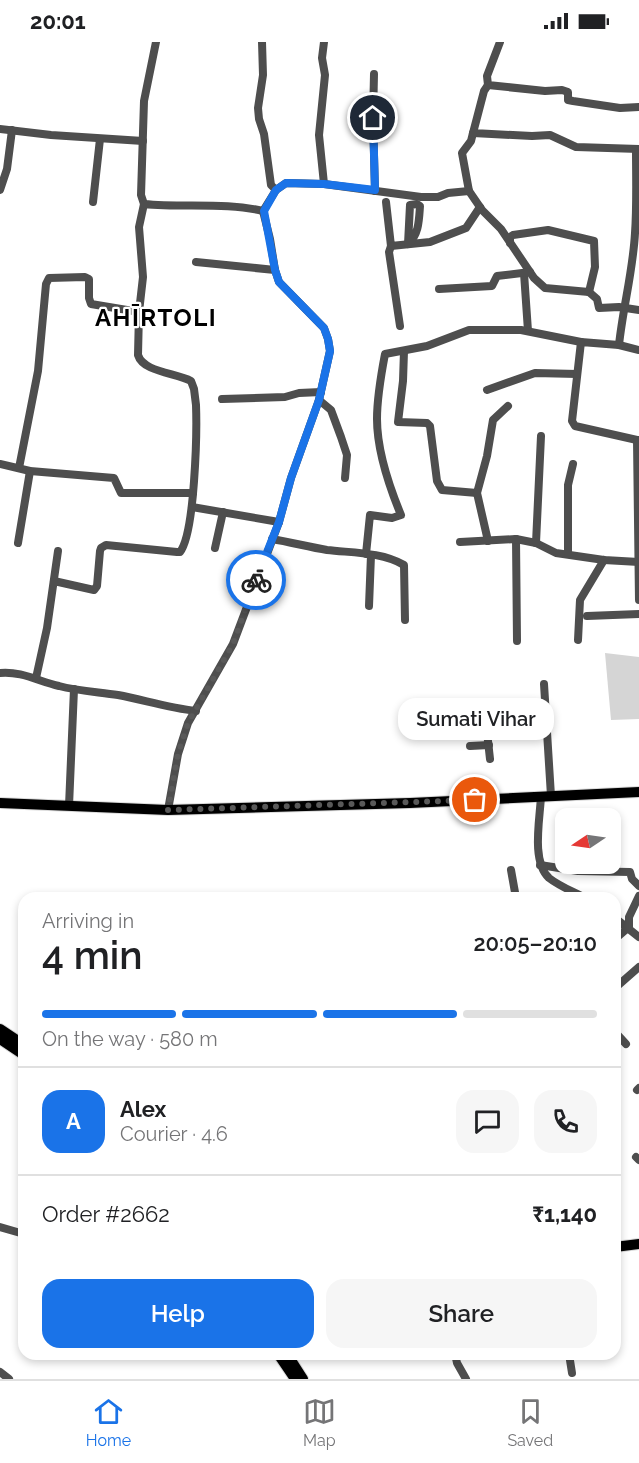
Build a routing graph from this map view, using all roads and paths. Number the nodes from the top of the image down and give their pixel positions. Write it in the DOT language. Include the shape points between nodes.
graph roads {
  1 [pos="156,42"];
  2 [pos="262,42"];
  3 [pos="324,42"];
  4 [pos="500,42"];
  5 [pos="374,75"];
  6 [pos="488,85"];
  7 [pos="639,107"];
  8 [pos="0,129"];
  9 [pos="12,130"];
  10 [pos="473,133"];
  11 [pos="100,139"];
  12 [pos="142,141"];
  13 [pos="638,149"];
  14 [pos="324,184"];
  15 [pos="0,190"];
  16 [pos="276,190"];
  17 [pos="375,190"];
  18 [pos="469,191"];
  19 [pos="93,202"];
  20 [pos="386,202"];
  21 [pos="144,204"];
  22 [pos="480,207"];
  23 [pos="264,211"];
  24 [pos="510,243"];
  25 [pos="391,246"];
  26 [pos="196,262"];
  27 [pos="275,270"];
  28 [pos="527,272"];
  29 [pos="439,289"];
  30 [pos="589,292"];
  31 [pos="624,308"];
  32 [pos="639,310"];
  33 [pos="139,312"];
  34 [pos="400,326"];
  35 [pos="528,331"];
  36 [pos="581,342"];
  37 [pos="619,345"];
  38 [pos="639,350"];
  39 [pos="404,351"];
  40 [pos="577,374"];
  41 [pos="487,390"];
  42 [pos="320,396"];
  43 [pos="222,399"];
  44 [pos="508,406"];
  45 [pos="540,436"];
  46 [pos="638,440"];
  47 [pos="0,464"];
  48 [pos="573,464"];
  49 [pos="20,468"];
  50 [pos="30,471"];
  51 [pos="345,478"];
  52 [pos="193,493"];
  53 [pos="477,493"];
  54 [pos="192,507"];
  55 [pos="223,512"];
  56 [pos="279,522"];
  57 [pos="272,539"];
  58 [pos="516,539"];
  59 [pos="488,540"];
  60 [pos="460,542"];
  61 [pos="18,543"];
  62 [pos="536,543"];
  63 [pos="215,549"];
  64 [pos="58,551"];
  65 [pos="368,554"];
  66 [pos="568,554"];
  67 [pos="604,560"];
  68 [pos="639,562"];
  69 [pos="54,582"];
  70 [pos="639,600"];
  71 [pos="369,606"];
  72 [pos="639,614"];
  73 [pos="587,616"];
  74 [pos="405,620"];
  75 [pos="578,640"];
  76 [pos="517,641"];
  77 [pos="0,674"];
  78 [pos="36,678"];
  79 [pos="544,684"];
  80 [pos="74,689"];
  81 [pos="196,711"];
  82 [pos="548,726"];
  83 [pos="470,746"];
  84 [pos="489,746"];
  85 [pos="490,759"];
  86 [pos="639,792"];
  87 [pos="546,796"];
  88 [pos="0,803"];
  89 [pos="69,806"];
  90 [pos="168,810"];
  91 [pos="540,865"];
  92 [pos="512,870"];
  93 [pos="639,886"];
  94 [pos="515,892"];
  95 [pos="567,892"];
  96 [pos="639,896"];
  97 [pos="621,922"];
  98 [pos="629,927"];
  99 [pos="621,934"];
  100 [pos="639,938"];
  101 [pos="639,967"];
  102 [pos="621,983"];
  103 [pos="0,1029"];
  104 [pos="0,1039"];
  105 [pos="621,1039"];
  106 [pos="18,1041"];
  107 [pos="626,1044"];
  108 [pos="18,1052"];
  109 [pos="0,1227"];
  110 [pos="18,1232"];
  111 [pos="639,1244"];
  112 [pos="621,1246"];
  113 [pos="282,1360"];
  114 [pos="291,1360"];
  115 [pos="456,1360"];
  116 [pos="569,1360"];
  117 [pos="0,1372"];
  118 [pos="572,1372"];
  119 [pos="9,1379"];
  120 [pos="295,1379"];
  121 [pos="303,1379"];
  122 [pos="466,1379"];
  1 -- 12 [label="street" via="145,91"];
  2 -- 16 [label="street" via="259,119 271,185"];
  3 -- 14 [label="street" via="319,135"];
  4 -- 6 [label="street" via="487,76"];
  5 -- 17 [label="street"];
  6 -- 7 [label="street" via="562,90 568,92 568,100 573,102"];
  6 -- 10 [label="street"];
  8 -- 9 [label="street"];
  9 -- 11 [label="street"];
  9 -- 15 [label="street"];
  10 -- 13 [label="street" via="550,135 576,147"];
  10 -- 18 [label="street" via="462,153"];
  11 -- 12 [label="street"];
  11 -- 19 [label="street"];
  12 -- 21 [label="street"];
  13 -- 31 [label="street" via="635,233"];
  14 -- 16 [label="street" via="286,183"];
  14 -- 17 [label="street"];
  16 -- 23 [label="street"];
  17 -- 18 [label="street" via="421,197"];
  18 -- 22 [label="street"];
  20 -- 25 [label="street"];
  21 -- 23 [label="street"];
  21 -- 33 [label="street" via="139,227 143,278"];
  22 -- 24 [label="street"];
  22 -- 25 [label="street" via="466,228 430,242"];
  23 -- 27 [label="street"];
  24 -- 28 [label="street"];
  24 -- 30 [label="street" via="513,235 548,230 588,237 594,241 595,267"];
  25 -- 34 [label="street"];
  26 -- 27 [label="street"];
  27 -- 42 [label="street" via="279,282 324,328 328,339 330,351"];
  28 -- 29 [label="street" via="497,276 492,286"];
  28 -- 30 [label="street" via="545,288"];
  28 -- 35 [label="street"];
  30 -- 31 [label="street" via="597,299 599,308"];
  31 -- 32 [label="street"];
  31 -- 37 [label="street"];
  33 -- 49 [label="street" via="91,304 89,279 85,277 50,278 46,284 38,370"];
  33 -- 52 [label="street" via="140,361 147,367 191,381 194,388"];
  35 -- 36 [label="street"];
  35 -- 39 [label="street" via="469,330 442,342"];
  36 -- 37 [label="street"];
  36 -- 40 [label="street"];
  37 -- 38 [label="street"];
  39 -- 53 [label="street" via="398,422 430,426 441,490"];
  39 -- 65 [label="street" via="385,354 377,421 390,487 400,515 370,515"];
  40 -- 41 [label="street" via="536,373"];
  40 -- 46 [label="street" via="572,421 575,426"];
  42 -- 43 [label="street" via="299,393"];
  42 -- 51 [label="street" via="331,410 341,436 346,455"];
  42 -- 56 [label="street"];
  44 -- 53 [label="street" via="493,420"];
  45 -- 62 [label="street"];
  46 -- 68 [label="street"];
  47 -- 49 [label="street"];
  48 -- 66 [label="street" via="568,485"];
  49 -- 50 [label="street"];
  50 -- 52 [label="street" via="114,478 121,493"];
  50 -- 61 [label="street"];
  52 -- 54 [label="street"];
  53 -- 59 [label="street"];
  54 -- 55 [label="street"];
  54 -- 69 [label="street" via="180,552 106,545 100,551 94,590"];
  55 -- 56 [label="street"];
  55 -- 63 [label="street"];
  56 -- 57 [label="street"];
  57 -- 65 [label="street"];
  57 -- 81 [label="street" via="233,644"];
  58 -- 59 [label="street"];
  58 -- 62 [label="street"];
  58 -- 76 [label="street"];
  59 -- 60 [label="street"];
  62 -- 66 [label="street"];
  64 -- 69 [label="street"];
  65 -- 71 [label="street"];
  65 -- 74 [label="street" via="404,566"];
  66 -- 67 [label="street"];
  67 -- 68 [label="street"];
  67 -- 75 [label="street" via="580,600"];
  68 -- 70 [label="street"];
  69 -- 78 [label="street"];
  72 -- 73 [label="street"];
  77 -- 78 [label="street" via="11,672"];
  78 -- 80 [label="street"];
  79 -- 82 [label="street"];
  80 -- 81 [label="street"];
  80 -- 89 [label="street"];
  81 -- 90 [label="street" via="178,754"];
  82 -- 84 [label="street" via="487,732"];
  82 -- 87 [label="street"];
  83 -- 84 [label="street"];
  84 -- 85 [label="street"];
  86 -- 87 [label="main road"];
  87 -- 90 [label="main road"];
  87 -- 91 [label="street"];
  88 -- 89 [label="main road"];
  89 -- 90 [label="main road"];
  91 -- 93 [label="street" via="578,871 630,872"];
  91 -- 95 [label="street"];
  92 -- 94 [label="street"];
  96 -- 98 [label="street" via="629,917"];
  97 -- 98 [label="street"];
  98 -- 99 [label="street"];
  98 -- 100 [label="street"];
  101 -- 102 [label="street"];
  103 -- 106 [label="main road"];
  104 -- 108 [label="main road"];
  105 -- 107 [label="street"];
  109 -- 110 [label="street"];
  111 -- 112 [label="main road"];
  113 -- 120 [label="main road"];
  114 -- 121 [label="main road"];
  115 -- 122 [label="street"];
  116 -- 118 [label="street"];
  117 -- 119 [label="street"];
}
